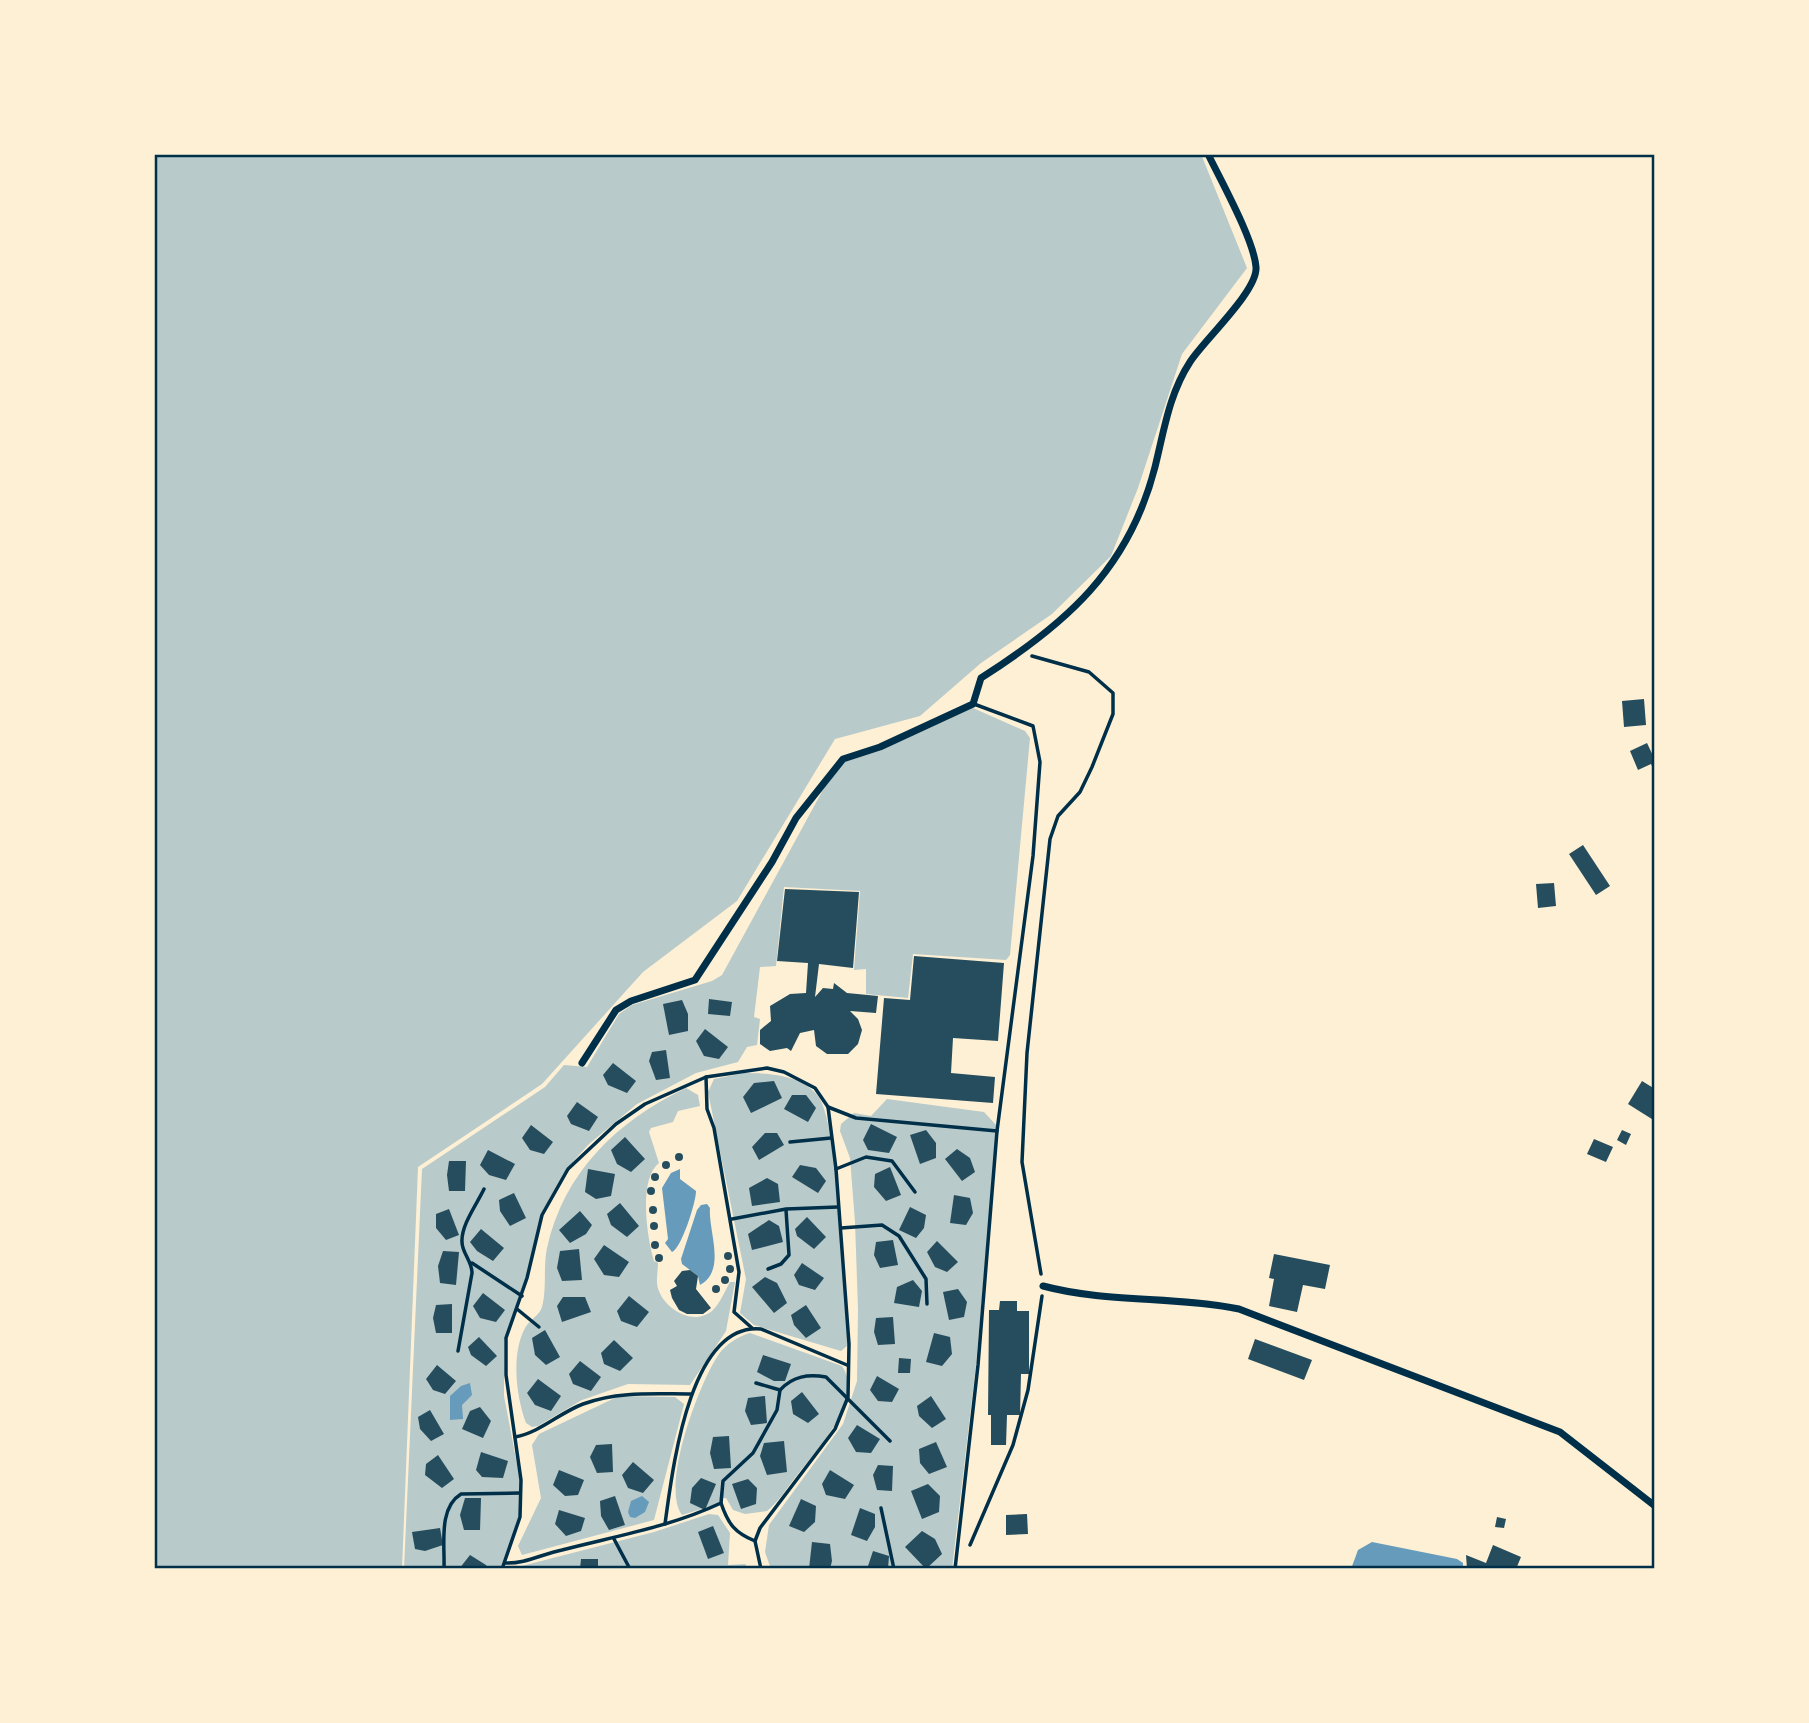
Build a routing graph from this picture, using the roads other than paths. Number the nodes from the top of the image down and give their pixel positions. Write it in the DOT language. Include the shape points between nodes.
graph roads {
  1 [pos="1208,154"];
  2 [pos="973,704"];
  3 [pos="582,1063"];
  4 [pos="706,1077"];
  5 [pos="828,1107"];
  6 [pos="998,1131"];
  7 [pos="831,1138"];
  8 [pos="790,1142"];
  9 [pos="836,1169"];
  10 [pos="484,1189"];
  11 [pos="915,1192"];
  12 [pos="838,1207"];
  13 [pos="786,1209"];
  14 [pos="732,1219"];
  15 [pos="841,1228"];
  16 [pos="472,1263"];
  17 [pos="768,1269"];
  18 [pos="1043,1286"];
  19 [pos="522,1296"];
  20 [pos="927,1304"];
  21 [pos="517,1309"];
  22 [pos="539,1327"];
  23 [pos="752,1328"];
  24 [pos="458,1351"];
  25 [pos="847,1366"];
  26 [pos="755,1383"];
  27 [pos="780,1390"];
  28 [pos="691,1394"];
  29 [pos="848,1397"];
  30 [pos="515,1437"];
  31 [pos="890,1441"];
  32 [pos="520,1493"];
  33 [pos="721,1503"];
  34 [pos="1655,1506"];
  35 [pos="881,1508"];
  36 [pos="665,1524"];
  37 [pos="614,1539"];
  38 [pos="755,1541"];
  39 [pos="505,1563"];
  40 [pos="444,1569"];
  41 [pos="502,1569"];
  42 [pos="630,1569"];
  43 [pos="761,1569"];
  44 [pos="894,1569"];
  45 [pos="955,1569"];
  1 -- 2 [label="street" via="1256,268 1250,285 1189,362 1175,391 1138,521 1118,559 1087,598 1020,653 981,678"];
  2 -- 3 [label="street" via="843,759 796,818 695,980 616,1010"];
  2 -- 6 [label="lane" via="1033,726 1040,762 1033,856"];
  4 -- 5 [label="lane" via="767,1068 803,1079"];
  4 -- 19 [label="lane" via="645,1104 568,1169 542,1214"];
  4 -- 23 [label="lane" via="739,1272 734,1312"];
  5 -- 6 [label="lane" via="856,1118"];
  5 -- 7 [label="lane"];
  6 -- 45 [label="lane"];
  7 -- 8 [label="lane"];
  7 -- 9 [label="lane"];
  9 -- 11 [label="lane" via="866,1157 892,1161"];
  9 -- 12 [label="lane"];
  10 -- 16 [label="lane" via="461,1243"];
  12 -- 13 [label="lane"];
  12 -- 15 [label="lane"];
  13 -- 14 [label="lane"];
  13 -- 17 [label="lane" via="789,1255"];
  15 -- 20 [label="lane" via="882,1225 899,1236 926,1279"];
  15 -- 25 [label="lane"];
  16 -- 19 [label="lane"];
  16 -- 24 [label="lane"];
  18 -- 34 [label="street" via="1074,1294 1239,1309 1560,1432"];
  19 -- 21 [label="lane"];
  21 -- 22 [label="lane"];
  21 -- 30 [label="lane" via="506,1339"];
  23 -- 25 [label="lane"];
  23 -- 28 [label="lane" via="727,1340 712,1355"];
  25 -- 29 [label="lane"];
  26 -- 27 [label="lane"];
  27 -- 29 [label="lane" via="799,1377 814,1375 826,1377"];
  27 -- 33 [label="lane" via="777,1409 753,1453 723,1481"];
  28 -- 30 [label="lane" via="617,1394 581,1404 529,1434"];
  28 -- 36 [label="lane" via="678,1437"];
  29 -- 31 [label="lane" via="867,1422"];
  29 -- 38 [label="lane" via="835,1429"];
  30 -- 32 [label="lane"];
  32 -- 39 [label="lane" via="520,1517"];
  32 -- 40 [label="lane" via="453,1498 446,1512"];
  33 -- 36 [label="lane"];
  33 -- 38 [label="lane" via="729,1524"];
  35 -- 44 [label="lane"];
  36 -- 37 [label="lane"];
  37 -- 39 [label="lane" via="517,1564"];
  37 -- 42 [label="lane"];
  38 -- 43 [label="lane"];
  39 -- 41 [label="lane"];
}
